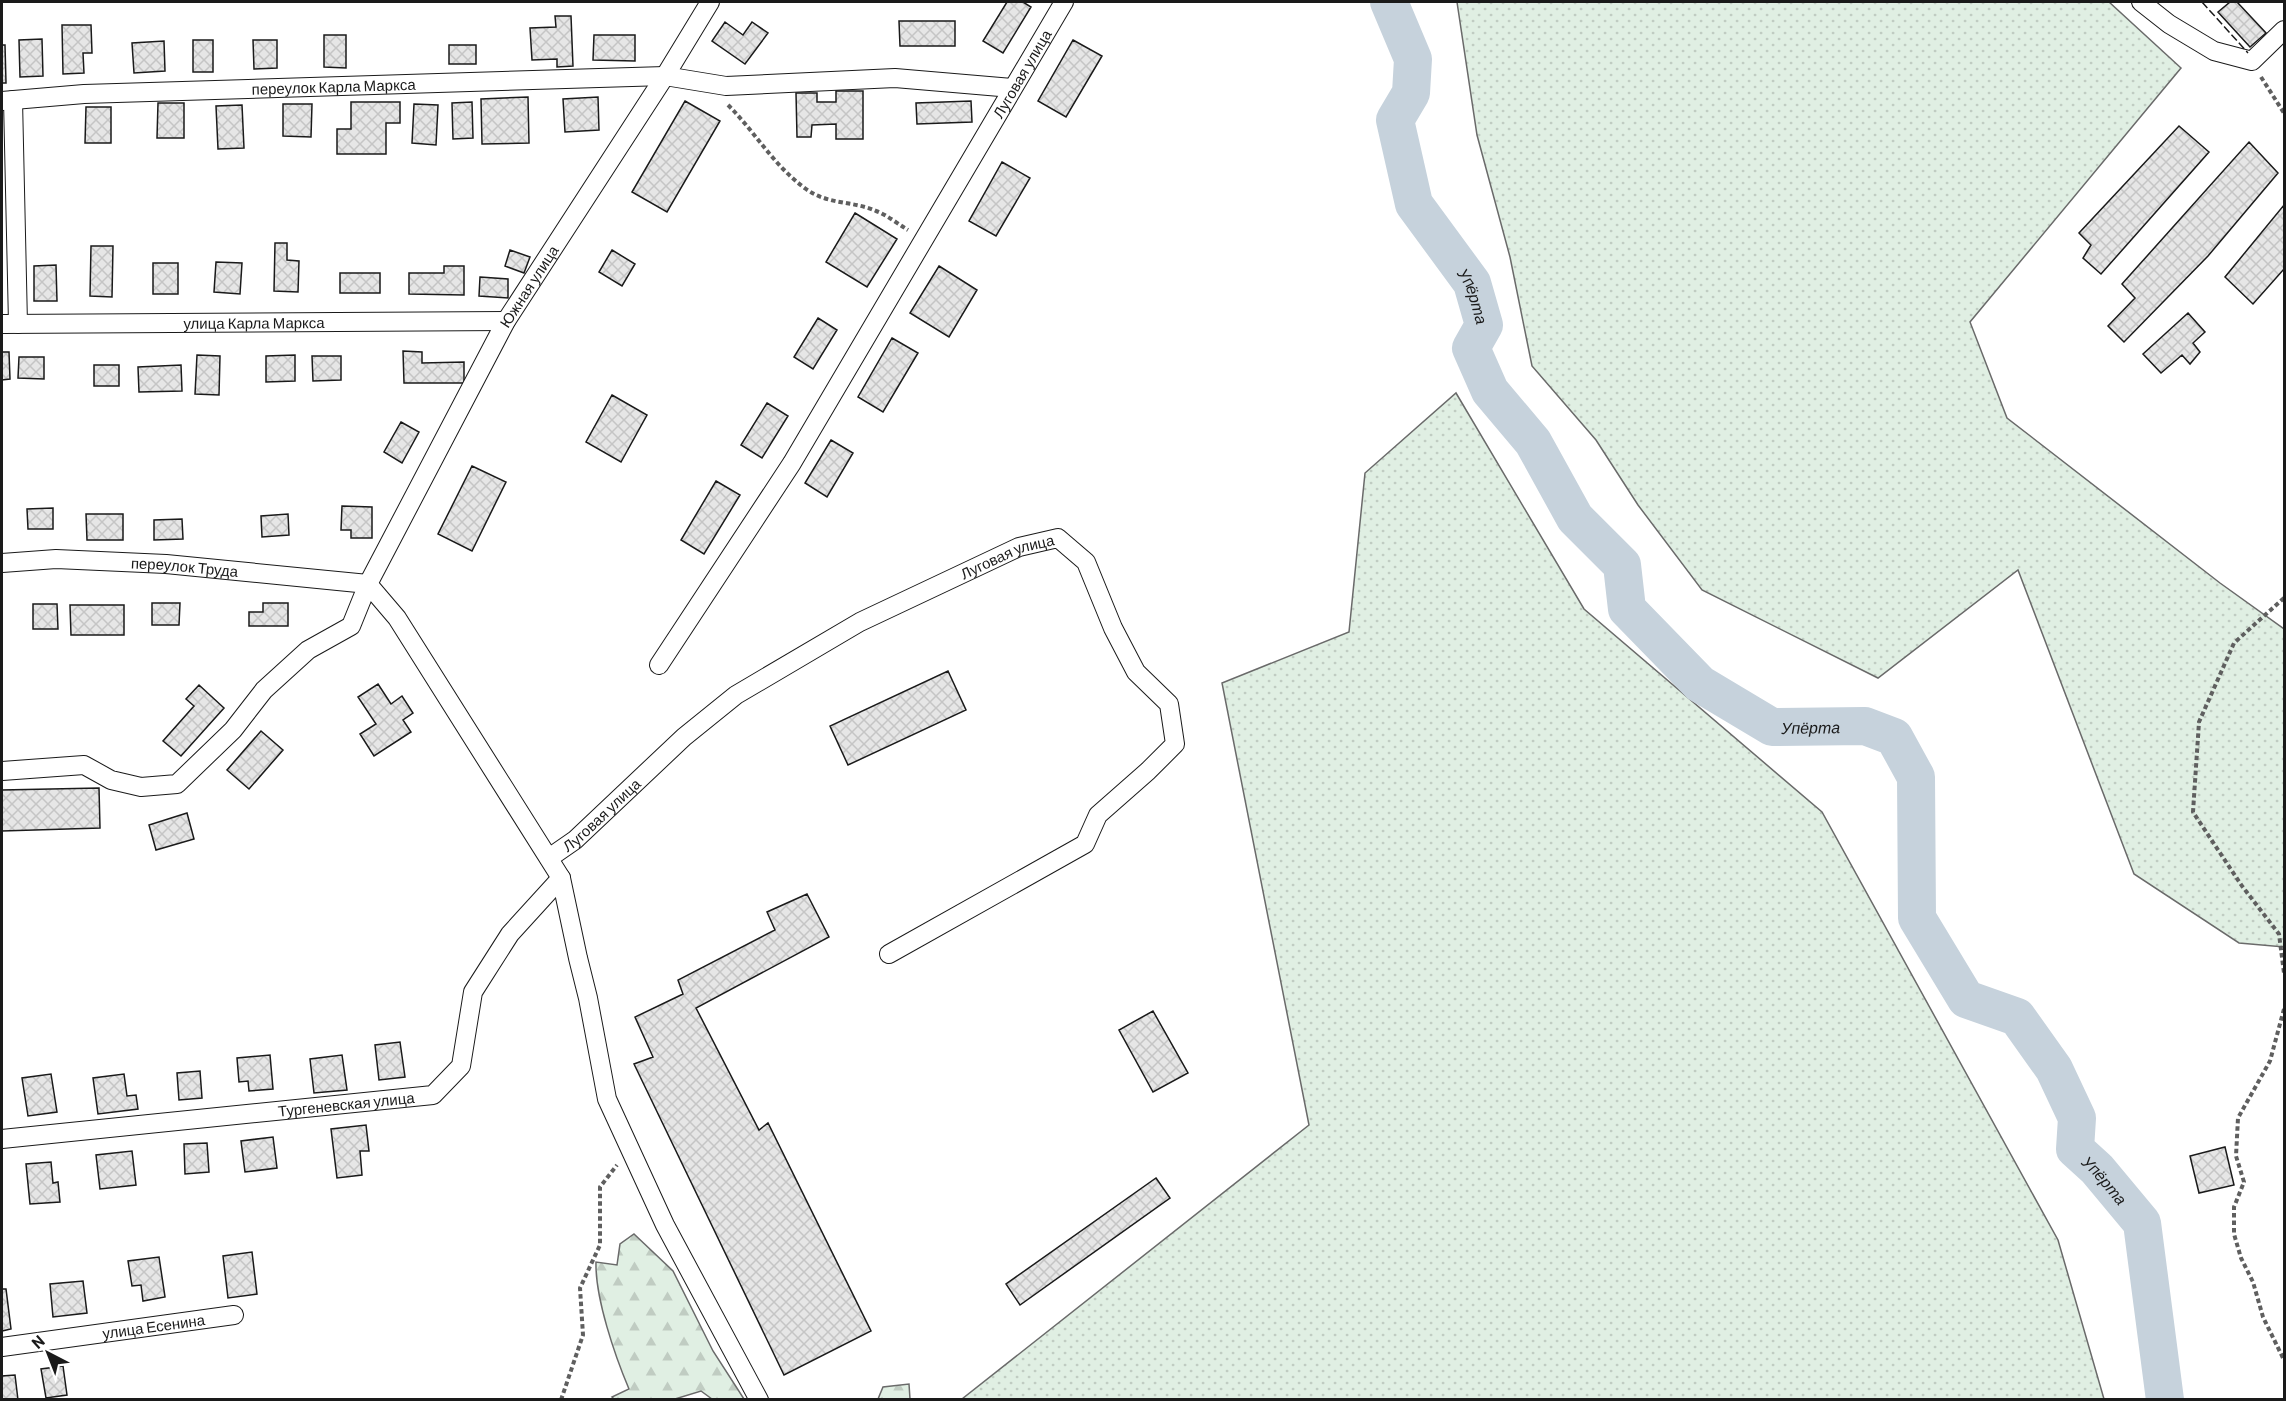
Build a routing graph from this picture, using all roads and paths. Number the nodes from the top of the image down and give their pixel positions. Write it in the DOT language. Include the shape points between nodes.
graph roads {
  1 [pos="710,2"];
  2 [pos="1064,2"];
  3 [pos="2141,2"];
  4 [pos="2284,30"];
  5 [pos="2252,61"];
  6 [pos="665,76"];
  7 [pos="706,83"];
  8 [pos="1012,88"];
  9 [pos="7,100"];
  10 [pos="2284,113"];
  11 [pos="923,239"];
  12 [pos="506,321"];
  13 [pos="10,324"];
  14 [pos="2,563"];
  15 [pos="368,584"];
  16 [pos="2284,598"];
  17 [pos="659,666"];
  18 [pos="2,771"];
  19 [pos="549,858"];
  20 [pos="561,878"];
  21 [pos="889,954"];
  22 [pos="2284,973"];
  23 [pos="2284,1009"];
  24 [pos="2,1139"];
  25 [pos="630,1148"];
  26 [pos="234,1315"];
  27 [pos="2,1347"];
  28 [pos="2284,1360"];
  29 [pos="561,1400"];
  30 [pos="759,1400"];
  1 -- 6 [label="street, Южная улица"];
  2 -- 8 [label="street, Луговая улица"];
  3 -- 5 [label="street" via="2214,51"];
  4 -- 5 [label="street"];
  5 -- 10 [label="path"];
  6 -- 7 [label="street, переулок Карла Маркса"];
  6 -- 9 [label="street, переулок Карла Маркса"];
  6 -- 12 [label="street, Южная улица"];
  7 -- 8 [label="street, переулок Карла Маркса" via="726,86 895,78"];
  7 -- 11 [label="path" via="742,119 770,156 808,190 839,203 875,210"];
  8 -- 11 [label="street, Луговая улица"];
  9 -- 13 [label="street"];
  11 -- 17 [label="street, Луговая улица" via="792,462"];
  12 -- 13 [label="street, улица Карла Маркса"];
  12 -- 15 [label="street, Южная улица"];
  14 -- 15 [label="street, переулок Труда" via="56,559 166,564"];
  15 -- 18 [label="street, Южная улица" via="351,626 308,650 264,690 233,730 177,784 141,787 111,780 84,765"];
  15 -- 19 [label="street" via="397,618"];
  16 -- 22 [label="path" via="2234,643 2199,722 2193,812 2241,886 2279,934"];
  19 -- 20 [label="street"];
  19 -- 21 [label="street, Луговая улица" via="575,840 684,737 736,695 860,622 1019,546 1058,538 1086,562 1136,672 1169,704 1175,744 1098,815 1085,844"];
  20 -- 24 [label="street, Тургеневская улица" via="510,934 473,992 461,1066 433,1095"];
  20 -- 25 [label="street" via="607,1099"];
  23 -- 28 [label="path" via="2271,1061 2238,1118 2236,1156 2244,1182 2234,1207 2234,1234 2241,1258"];
  25 -- 29 [label="path" via="600,1187 600,1245 580,1288 583,1335"];
  25 -- 30 [label="street" via="665,1225"];
  26 -- 27 [label="street, улица Есенина"];
}
